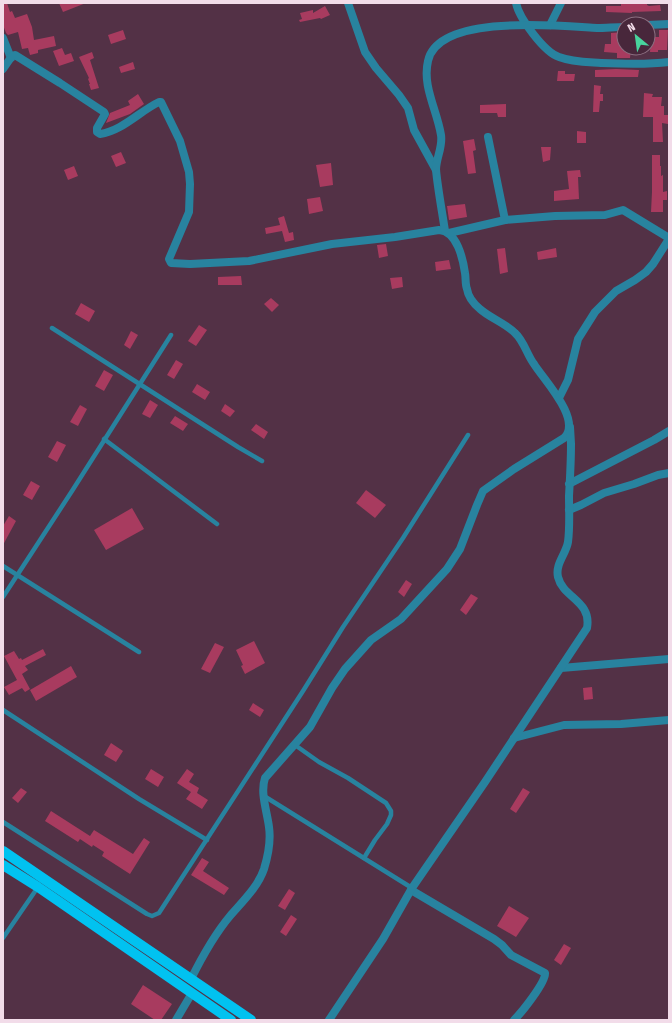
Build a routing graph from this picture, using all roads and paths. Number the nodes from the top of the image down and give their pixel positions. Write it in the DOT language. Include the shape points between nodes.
graph roads {
  1 [pos="348,3"];
  2 [pos="516,3"];
  3 [pos="561,3"];
  4 [pos="556,7"];
  5 [pos="669,24"];
  6 [pos="550,25"];
  7 [pos="656,25"];
  8 [pos="527,26"];
  9 [pos="616,27"];
  10 [pos="3,38"];
  11 [pos="11,58"];
  12 [pos="669,62"];
  13 [pos="3,69"];
  14 [pos="488,137"];
  15 [pos="436,170"];
  16 [pos="505,220"];
  17 [pos="447,232"];
  18 [pos="669,238"];
  19 [pos="52,328"];
  20 [pos="171,335"];
  21 [pos="139,383"];
  22 [pos="559,398"];
  23 [pos="569,422"];
  24 [pos="669,431"];
  25 [pos="468,435"];
  26 [pos="104,439"];
  27 [pos="262,461"];
  28 [pos="669,473"];
  29 [pos="569,484"];
  30 [pos="569,510"];
  31 [pos="217,524"];
  32 [pos="3,566"];
  33 [pos="17,575"];
  34 [pos="3,597"];
  35 [pos="139,652"];
  36 [pos="669,659"];
  37 [pos="561,668"];
  38 [pos="3,710"];
  39 [pos="669,720"];
  40 [pos="514,738"];
  41 [pos="295,745"];
  42 [pos="264,796"];
  43 [pos="3,822"];
  44 [pos="207,840"];
  45 [pos="3,851"];
  46 [pos="364,858"];
  47 [pos="3,865"];
  48 [pos="38,887"];
  49 [pos="412,889"];
  50 [pos="3,938"];
  51 [pos="191,979"];
  52 [pos="192,993"];
  53 [pos="176,1020"];
  54 [pos="231,1020"];
  55 [pos="251,1020"];
  56 [pos="329,1020"];
  57 [pos="514,1020"];
  1 -- 15 [label="street" via="365,52 408,108 414,130"];
  2 -- 8 [label="street"];
  3 -- 4 [label="street"];
  4 -- 6 [label="street"];
  5 -- 7 [label="street"];
  6 -- 8 [label="street"];
  6 -- 9 [label="street"];
  8 -- 12 [label="street" via="546,48 558,57 585,62 636,65"];
  8 -- 15 [label="street" via="495,26 466,31 441,42 432,52 427,65 428,87 442,144"];
  10 -- 11 [label="street"];
  11 -- 13 [label="street"];
  11 -- 17 [label="street" via="15,55 21,58 104,112 97,128 98,133 103,134 122,125 161,102 180,141 190,184 189,212 169,259 171,263 249,261 332,244 439,230"];
  14 -- 16 [label="street"];
  15 -- 17 [label="street"];
  16 -- 17 [label="street"];
  16 -- 18 [label="street" via="605,215 623,210"];
  17 -- 22 [label="street" via="459,249 467,290 474,303 516,334"];
  18 -- 22 [label="street" via="654,264 635,280 616,291 595,312 578,339 568,380"];
  19 -- 21 [label="lane"];
  20 -- 21 [label="lane"];
  21 -- 26 [label="lane"];
  21 -- 27 [label="lane"];
  22 -- 23 [label="street"];
  23 -- 29 [label="street"];
  23 -- 41 [label="street" via="568,434 564,438 483,491 460,549 447,569 401,618 371,640 345,669 310,727"];
  24 -- 29 [label="street"];
  25 -- 44 [label="lane"];
  26 -- 31 [label="lane"];
  26 -- 33 [label="lane"];
  28 -- 30 [label="street" via="604,492"];
  29 -- 30 [label="street"];
  30 -- 37 [label="street" via="568,544 558,568 558,578 581,605 588,621 587,628"];
  32 -- 33 [label="lane"];
  33 -- 34 [label="lane"];
  33 -- 35 [label="lane"];
  36 -- 37 [label="street"];
  37 -- 40 [label="street"];
  38 -- 44 [label="lane"];
  39 -- 40 [label="street" via="564,725"];
  40 -- 49 [label="street"];
  41 -- 42 [label="street" via="265,778"];
  41 -- 46 [label="lane" via="389,806 391,815 387,824"];
  42 -- 46 [label="lane"];
  42 -- 51 [label="street" via="270,835 264,870 218,932"];
  43 -- 44 [label="lane" via="152,916 159,913 167,902"];
  45 -- 51 [label="main road"];
  46 -- 49 [label="lane"];
  47 -- 48 [label="main road"];
  48 -- 50 [label="lane"];
  48 -- 52 [label="main road"];
  49 -- 56 [label="street" via="383,939"];
  49 -- 57 [label="street" via="498,942 511,955 545,973 536,993"];
  51 -- 55 [label="main road"];
  52 -- 53 [label="street"];
  52 -- 54 [label="main road"];
}
